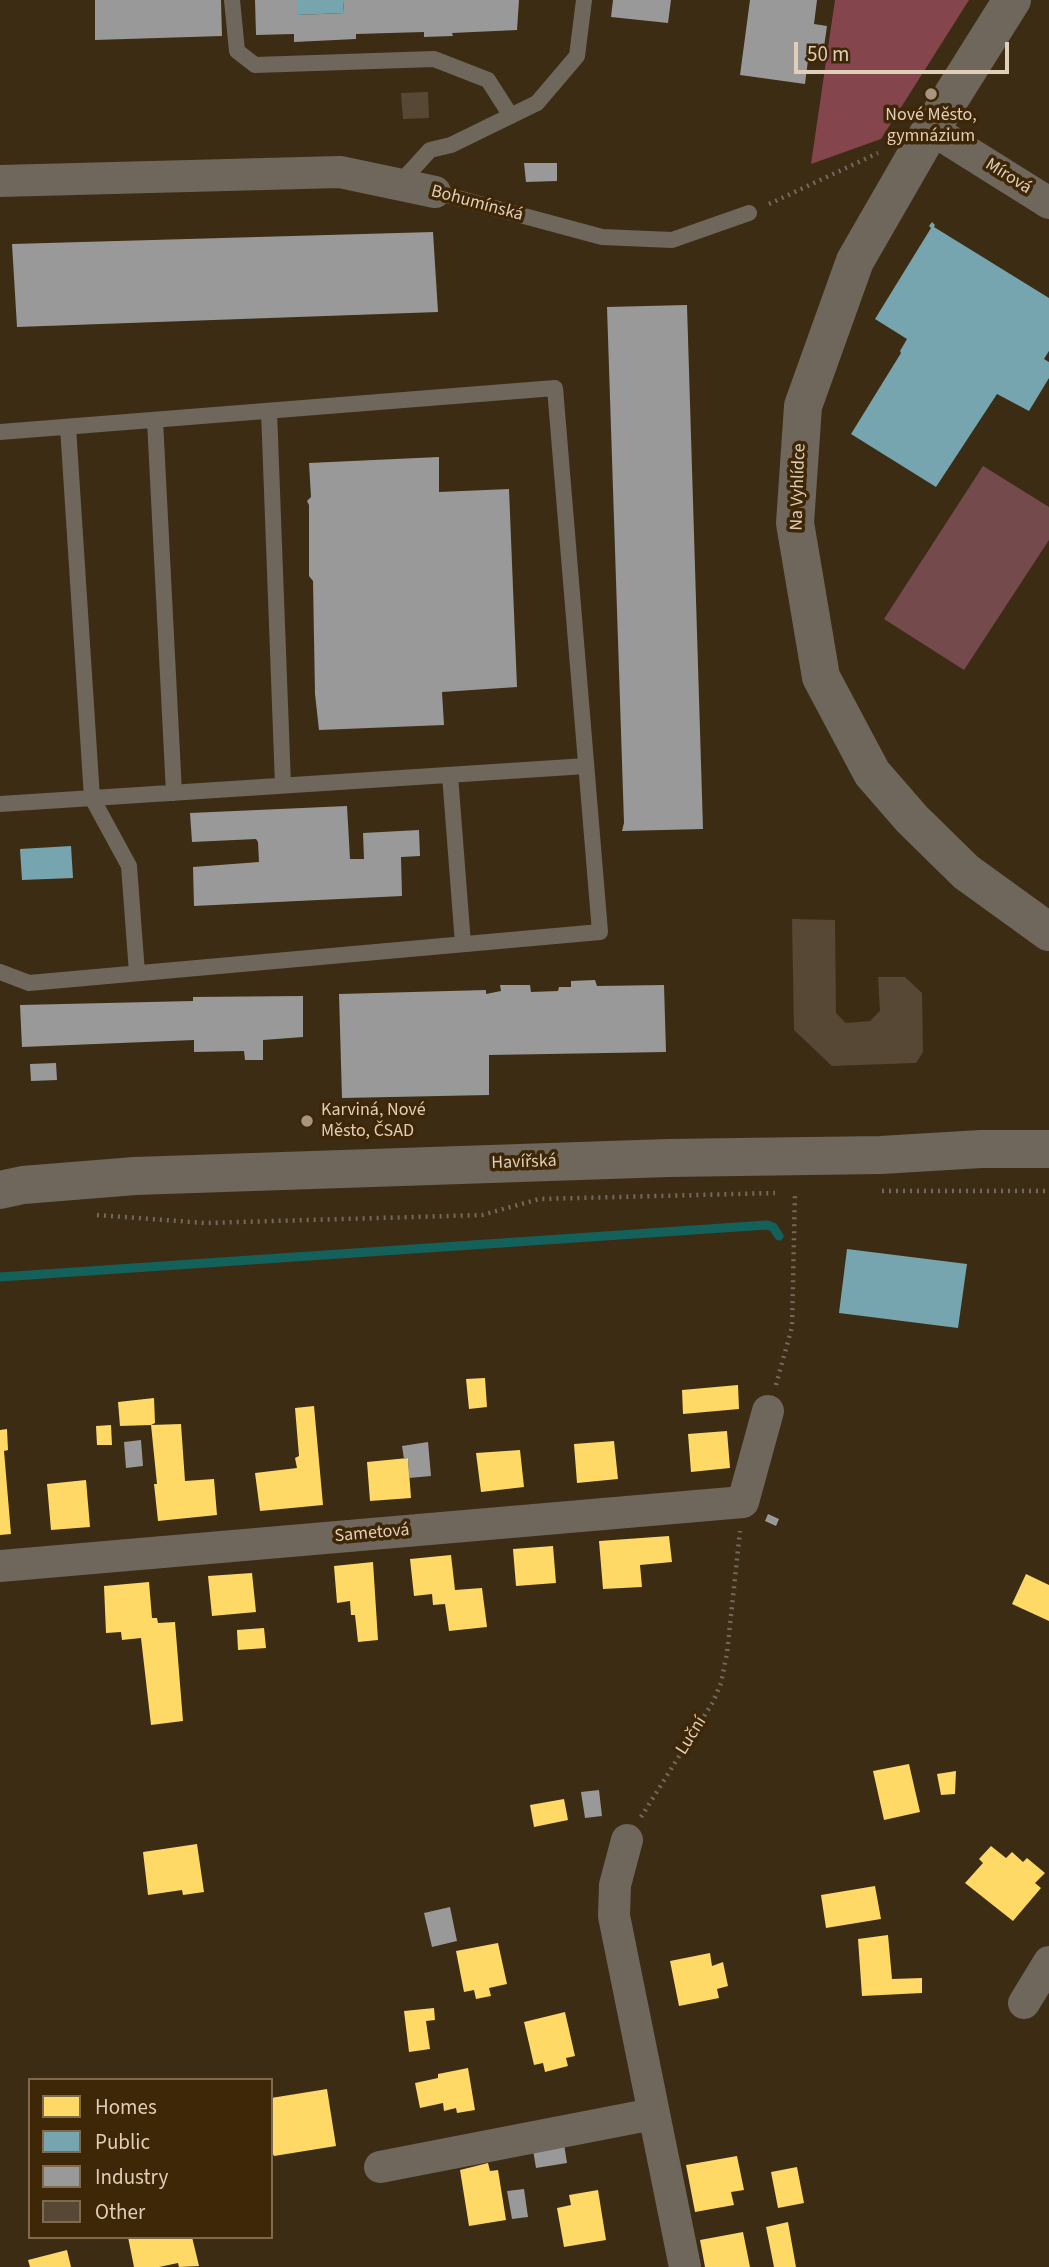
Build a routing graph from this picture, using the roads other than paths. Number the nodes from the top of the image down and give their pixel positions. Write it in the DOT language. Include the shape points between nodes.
graph roads {
  1 [pos="232,0"];
  2 [pos="584,0"];
  3 [pos="1012,0"];
  4 [pos="511,116"];
  5 [pos="931,129"];
  6 [pos="0,181"];
  7 [pos="399,184"];
  8 [pos="435,192"];
  9 [pos="1049,203"];
  10 [pos="749,213"];
  11 [pos="269,411"];
  12 [pos="155,420"];
  13 [pos="68,427"];
  14 [pos="0,432"];
  15 [pos="586,766"];
  16 [pos="450,775"];
  17 [pos="283,785"];
  18 [pos="174,793"];
  19 [pos="92,798"];
  20 [pos="0,804"];
  21 [pos="1049,932"];
  22 [pos="463,944"];
  23 [pos="0,972"];
  24 [pos="137,973"];
  25 [pos="1049,1149"];
  26 [pos="0,1190"];
  27 [pos="768,1411"];
  28 [pos="0,1566"];
  29 [pos="627,1840"];
  30 [pos="1049,1962"];
  31 [pos="1024,2003"];
  32 [pos="653,2114"];
  33 [pos="380,2167"];
  34 [pos="685,2267"];
  1 -- 4 [label="lane" via="237,51 255,65 434,59 488,80"];
  2 -- 4 [label="lane" via="577,56 537,103"];
  3 -- 5 [label="street, Na Vyhlídce"];
  4 -- 7 [label="lane" via="451,145 430,150"];
  5 -- 9 [label="street, Mírová"];
  5 -- 21 [label="street, Na Vyhlídce" via="855,261 803,406 795,523 821,677 872,773 966,872"];
  6 -- 7 [label="street, Bohumínská" via="341,173"];
  7 -- 8 [label="street, Bohumínská"];
  8 -- 10 [label="lane, Bohumínská" via="602,237 672,240"];
  11 -- 12 [label="lane"];
  11 -- 15 [label="lane" via="555,388"];
  11 -- 17 [label="lane"];
  12 -- 13 [label="lane"];
  12 -- 18 [label="lane"];
  13 -- 14 [label="lane"];
  13 -- 19 [label="lane"];
  15 -- 16 [label="lane"];
  15 -- 22 [label="lane" via="600,932"];
  16 -- 17 [label="lane"];
  16 -- 22 [label="lane"];
  17 -- 18 [label="lane"];
  18 -- 19 [label="lane"];
  19 -- 20 [label="lane"];
  19 -- 24 [label="lane" via="129,866"];
  22 -- 24 [label="lane"];
  23 -- 24 [label="lane" via="29,983"];
  25 -- 26 [label="street, Havířská" via="135,1176"];
  27 -- 28 [label="street, Sametová" via="743,1503"];
  29 -- 32 [label="street" via="615,1885 614,1916"];
  30 -- 31 [label="street"];
  32 -- 33 [label="street"];
  32 -- 34 [label="street"];
}
